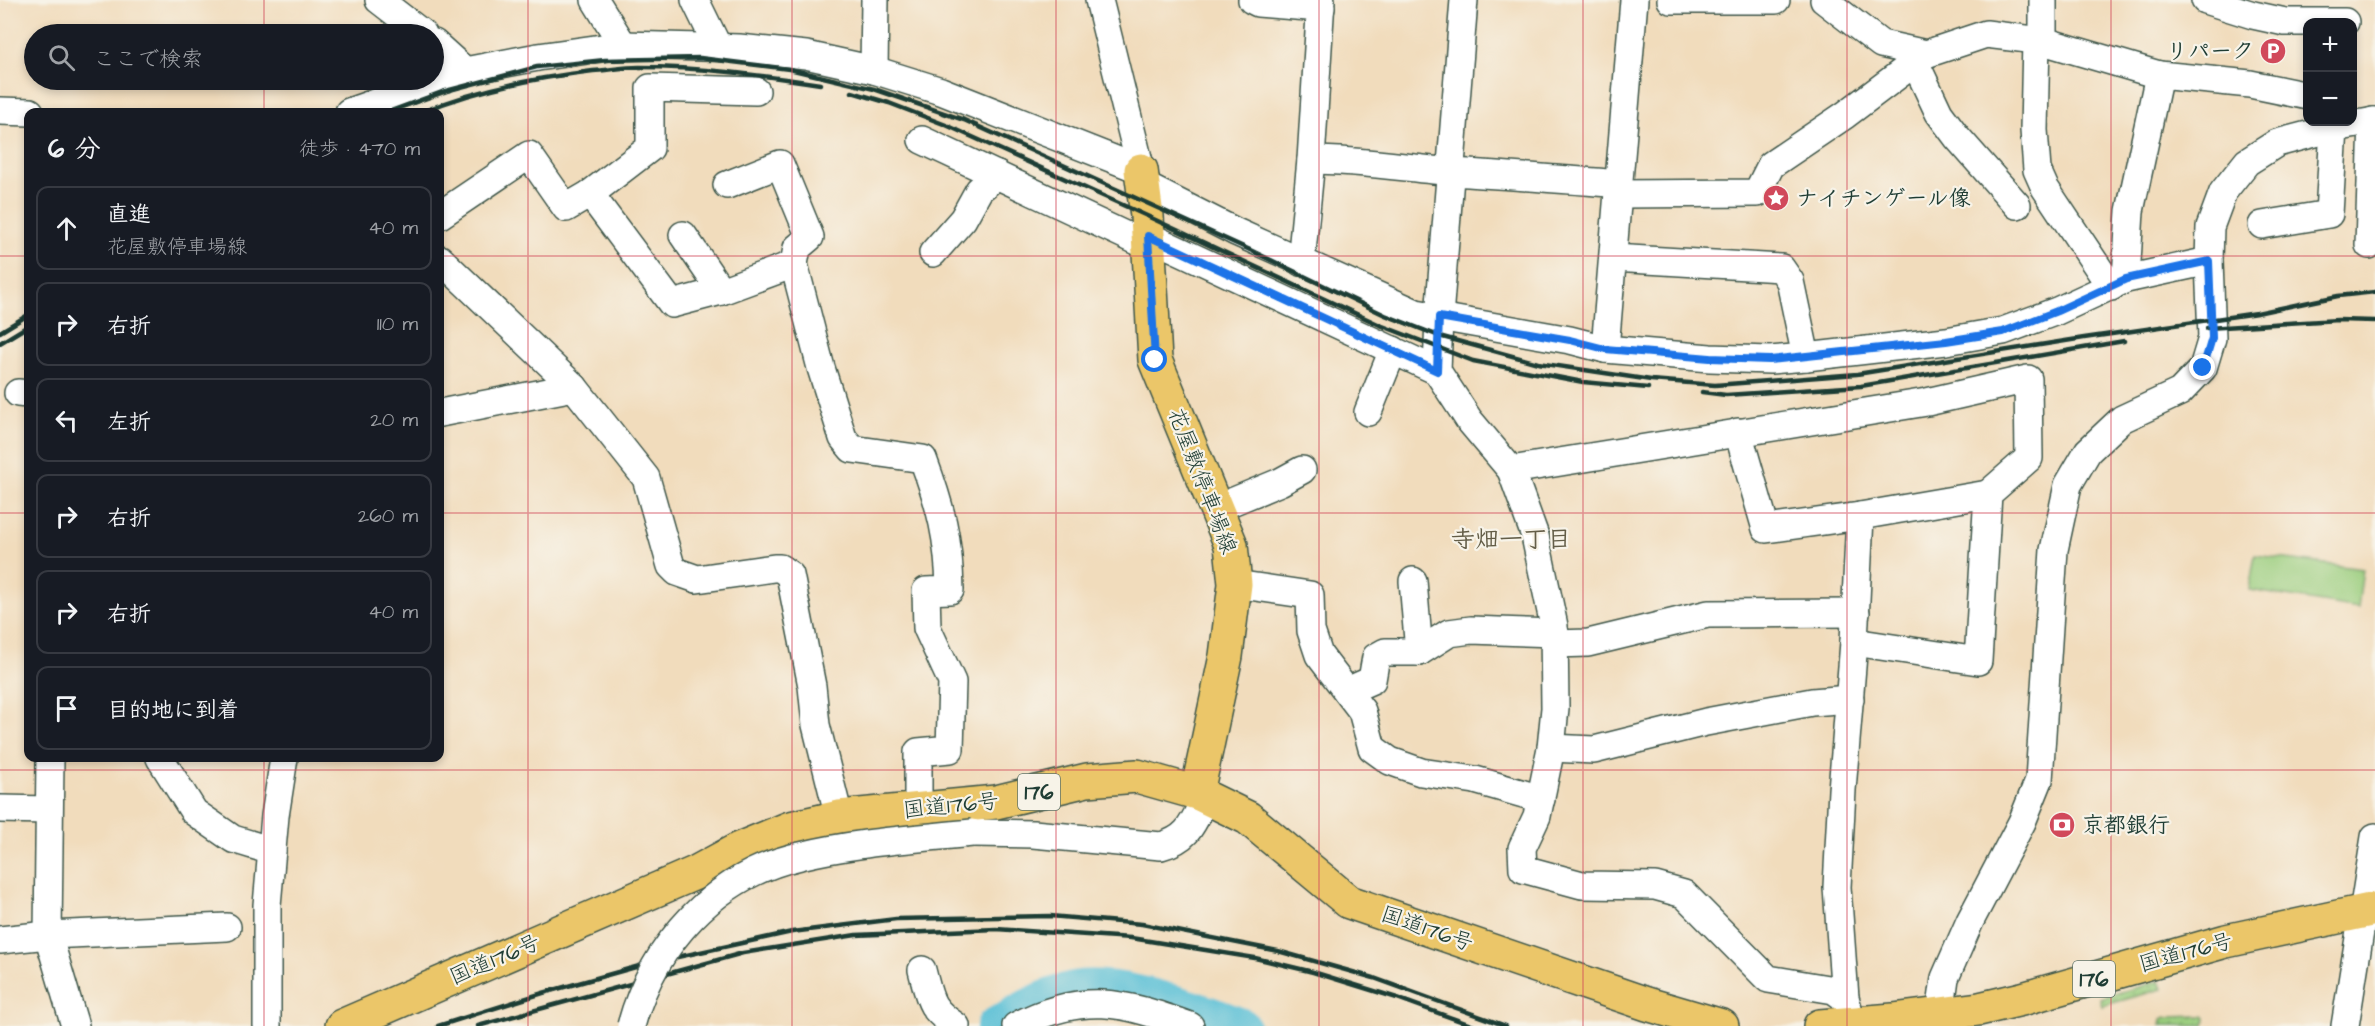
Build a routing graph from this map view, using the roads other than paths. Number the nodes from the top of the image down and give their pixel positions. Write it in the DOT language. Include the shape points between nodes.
graph roads {
  1 [pos="379,0"];
  2 [pos="595,0"];
  3 [pos="695,0"];
  4 [pos="875,0"];
  5 [pos="1099,0"];
  6 [pos="1252,0"];
  7 [pos="1464,0"];
  8 [pos="1634,0"];
  9 [pos="1671,0"];
  10 [pos="1768,0"];
  11 [pos="1824,0"];
  12 [pos="2043,0"];
  13 [pos="2205,0"];
  14 [pos="2346,0"];
  15 [pos="1321,4"];
  16 [pos="2345,18"];
  17 [pos="2303,22"];
  18 [pos="410,24"];
  19 [pos="2039,41"];
  20 [pos="623,45"];
  21 [pos="718,47"];
  22 [pos="444,52"];
  23 [pos="1921,58"];
  24 [pos="874,70"];
  25 [pos="465,71"];
  26 [pos="2159,75"];
  27 [pos="444,78"];
  28 [pos="411,90"];
  29 [pos="756,91"];
  30 [pos="2303,95"];
  31 [pos="360,108"];
  32 [pos="0,111"];
  33 [pos="24,112"];
  34 [pos="2359,121"];
  35 [pos="922,140"];
  36 [pos="1311,160"];
  37 [pos="1452,172"];
  38 [pos="998,175"];
  39 [pos="1142,177"];
  40 [pos="727,185"];
  41 [pos="1618,189"];
  42 [pos="590,194"];
  43 [pos="2017,205"];
  44 [pos="444,212"];
  45 [pos="2262,225"];
  46 [pos="683,235"];
  47 [pos="1148,241"];
  48 [pos="2369,245"];
  49 [pos="933,253"];
  50 [pos="1613,258"];
  51 [pos="1301,262"];
  52 [pos="444,263"];
  53 [pos="795,264"];
  54 [pos="2209,273"];
  55 [pos="2119,283"];
  56 [pos="721,291"];
  57 [pos="1439,317"];
  58 [pos="1605,349"];
  59 [pos="1393,350"];
  60 [pos="1806,357"];
  61 [pos="1437,371"];
  62 [pos="574,387"];
  63 [pos="444,412"];
  64 [pos="1368,412"];
  65 [pos="1738,432"];
  66 [pos="1302,470"];
  67 [pos="1511,470"];
  68 [pos="1988,494"];
  69 [pos="1217,508"];
  70 [pos="1860,516"];
  71 [pos="1413,581"];
  72 [pos="1235,584"];
  73 [pos="1856,613"];
  74 [pos="1555,639"];
  75 [pos="1854,642"];
  76 [pos="1419,652"];
  77 [pos="1347,692"];
  78 [pos="1850,699"];
  79 [pos="1551,748"];
  80 [pos="50,762"];
  81 [pos="163,762"];
  82 [pos="283,762"];
  83 [pos="1202,795"];
  84 [pos="1541,799"];
  85 [pos="0,809"];
  86 [pos="48,810"];
  87 [pos="918,810"];
  88 [pos="839,817"];
  89 [pos="2375,837"];
  90 [pos="272,851"];
  91 [pos="2370,910"];
  92 [pos="227,927"];
  93 [pos="48,935"];
  94 [pos="0,940"];
  95 [pos="922,970"];
  96 [pos="1849,1011"];
  97 [pos="1940,1015"];
  98 [pos="1118,1016"];
  99 [pos="1175,1024"];
  100 [pos="75,1026"];
  101 [pos="267,1026"];
  102 [pos="342,1026"];
  103 [pos="631,1026"];
  104 [pos="956,1026"];
  105 [pos="1016,1026"];
  106 [pos="1722,1026"];
  107 [pos="1820,1026"];
  108 [pos="2344,1026"];
  1 -- 18 [label="street"];
  2 -- 20 [label="street"];
  3 -- 21 [label="street"];
  4 -- 24 [label="street"];
  5 -- 39 [label="street"];
  6 -- 15 [label="street"];
  7 -- 37 [label="street"];
  8 -- 41 [label="street"];
  9 -- 10 [label="street"];
  11 -- 23 [label="street" via="1881,44"];
  12 -- 19 [label="street"];
  13 -- 17 [label="street" via="2284,22"];
  14 -- 16 [label="street"];
  15 -- 36 [label="street"];
  19 -- 23 [label="street" via="1986,34"];
  19 -- 26 [label="street"];
  19 -- 55 [label="street" via="2034,130 2037,170 2045,188"];
  20 -- 21 [label="street"];
  20 -- 25 [label="street"];
  21 -- 24 [label="street" via="806,55"];
  22 -- 25 [label="street"];
  23 -- 41 [label="street" via="1771,165 1757,193"];
  23 -- 43 [label="street" via="1925,87 1939,113"];
  24 -- 39 [label="street" via="941,91"];
  25 -- 27 [label="street"];
  26 -- 30 [label="street" via="2250,84"];
  26 -- 55 [label="street"];
  28 -- 31 [label="street"];
  29 -- 42 [label="street" via="650,88 650,148"];
  32 -- 33 [label="street"];
  34 -- 45 [label="street" via="2329,214"];
  34 -- 48 [label="street"];
  34 -- 54 [label="street" via="2277,143 2247,162 2223,192 2210,227"];
  35 -- 38 [label="street"];
  36 -- 37 [label="street"];
  36 -- 51 [label="street"];
  37 -- 41 [label="street" via="1556,178"];
  37 -- 57 [label="street"];
  38 -- 47 [label="street"];
  38 -- 49 [label="street" via="979,190 963,219"];
  39 -- 47 [label="main road, 花屋敷停車場線"];
  39 -- 51 [label="street"];
  40 -- 53 [label="street" via="780,164 810,237 797,248"];
  41 -- 50 [label="street"];
  42 -- 44 [label="street" via="566,208 529,155"];
  42 -- 56 [label="street" via="672,304"];
  46 -- 56 [label="street"];
  47 -- 59 [label="street"];
  47 -- 69 [label="main road, 花屋敷停車場線" via="1155,360"];
  50 -- 58 [label="street"];
  50 -- 60 [label="street" via="1781,268 1790,280"];
  51 -- 57 [label="street" via="1416,313"];
  52 -- 62 [label="street"];
  53 -- 56 [label="street"];
  53 -- 87 [label="street" via="843,438 852,448 923,459 943,519 950,590 926,591 927,628 952,682 950,749 918,752"];
  54 -- 55 [label="street"];
  54 -- 97 [label="street" via="2212,338 2203,368 2180,392 2122,419 2088,452 2068,485 2054,550 2039,780 1945,978"];
  55 -- 60 [label="street" via="2003,332"];
  57 -- 58 [label="street"];
  57 -- 61 [label="street"];
  58 -- 60 [label="street" via="1710,358"];
  59 -- 61 [label="street"];
  59 -- 64 [label="street"];
  61 -- 67 [label="street" via="1468,420"];
  62 -- 63 [label="street"];
  62 -- 88 [label="street" via="646,478 671,566 677,572 697,579 774,568 790,574 816,725"];
  65 -- 67 [label="street"];
  65 -- 68 [label="street" via="1928,402 2028,378 2029,458"];
  65 -- 70 [label="street" via="1766,529"];
  66 -- 69 [label="street"];
  67 -- 74 [label="street" via="1535,536"];
  68 -- 70 [label="street"];
  68 -- 75 [label="street" via="1978,660"];
  69 -- 72 [label="main road, 花屋敷停車場線" via="1231,545"];
  70 -- 73 [label="street"];
  71 -- 76 [label="street"];
  72 -- 77 [label="street" via="1310,595 1311,631 1319,655"];
  72 -- 83 [label="main road, 花屋敷停車場線"];
  73 -- 74 [label="street" via="1708,614 1588,643"];
  73 -- 75 [label="street"];
  74 -- 76 [label="street" via="1471,630 1449,633"];
  74 -- 79 [label="street"];
  75 -- 78 [label="street"];
  76 -- 77 [label="street" via="1385,652 1376,657 1372,680"];
  77 -- 84 [label="street" via="1362,711 1372,748 1390,761 1421,772 1475,780"];
  78 -- 79 [label="street" via="1812,702 1706,722 1594,750"];
  78 -- 96 [label="street" via="1837,887"];
  79 -- 84 [label="street"];
  80 -- 86 [label="street"];
  81 -- 90 [label="street" via="194,812 233,839"];
  82 -- 90 [label="street"];
  83 -- 87 [label="main road, 国道176号 / 176" via="1137,776 1087,780 996,802"];
  83 -- 103 [label="street, bridge" via="1190,829 1177,842 1161,846 1033,834 972,833 841,848 798,856 750,874 716,894 683,926 657,961"];
  83 -- 106 [label="main road, 国道176号 / 176" via="1248,818 1349,902"];
  84 -- 96 [label="street" via="1522,848 1523,869 1582,885 1655,886 1684,894 1768,979 1834,990"];
  85 -- 86 [label="street"];
  86 -- 93 [label="street"];
  87 -- 88 [label="main road, 国道176号 / 176"];
  88 -- 102 [label="main road, 国道176号 / 176" via="790,828 696,873"];
  89 -- 91 [label="street"];
  90 -- 101 [label="street" via="267,904"];
  91 -- 97 [label="main road, 国道176号 / 176" via="2226,941 2022,999"];
  91 -- 108 [label="street"];
  92 -- 93 [label="street"];
  93 -- 94 [label="street"];
  93 -- 100 [label="street"];
  95 -- 104 [label="street" via="931,1004"];
  96 -- 97 [label="main road, 国道176号 / 176"];
  96 -- 107 [label="main road, 国道176号 / 176"];
  98 -- 99 [label="street"];
  98 -- 105 [label="street" via="1099,1003 1071,1004"];
}
